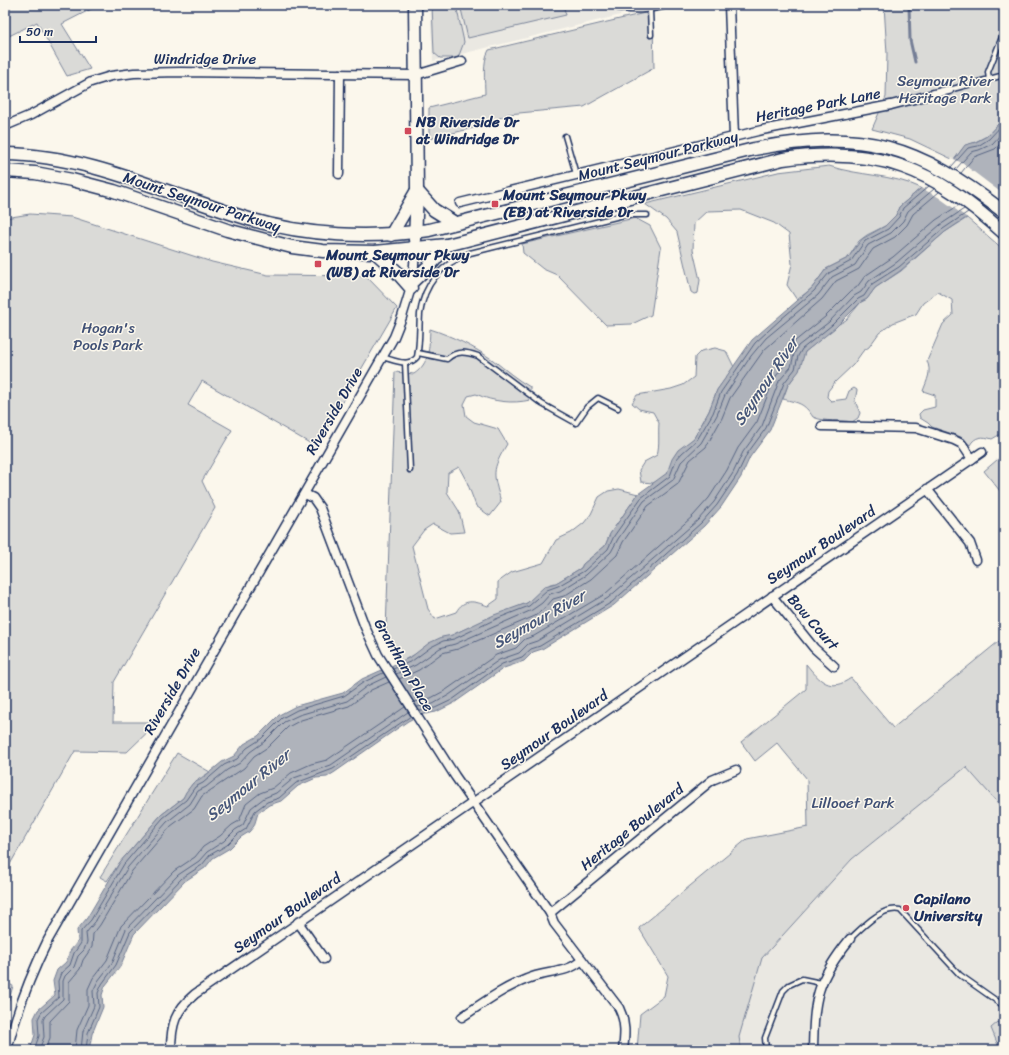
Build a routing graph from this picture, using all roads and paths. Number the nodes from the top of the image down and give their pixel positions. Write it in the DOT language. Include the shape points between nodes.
graph roads {
  1 [pos="415,5"];
  2 [pos="610,5"];
  3 [pos="672,5"];
  4 [pos="729,5"];
  5 [pos="650,10"];
  6 [pos="1004,32"];
  7 [pos="651,35"];
  8 [pos="462,61"];
  9 [pos="340,74"];
  10 [pos="416,75"];
  11 [pos="1004,75"];
  12 [pos="989,80"];
  13 [pos="949,90"];
  14 [pos="5,126"];
  15 [pos="565,136"];
  16 [pos="734,136"];
  17 [pos="5,154"];
  18 [pos="5,171"];
  19 [pos="339,174"];
  20 [pos="576,174"];
  21 [pos="417,191"];
  22 [pos="460,203"];
  23 [pos="1004,212"];
  24 [pos="647,215"];
  25 [pos="454,223"];
  26 [pos="1001,230"];
  27 [pos="415,232"];
  28 [pos="391,235"];
  29 [pos="447,244"];
  30 [pos="415,249"];
  31 [pos="375,252"];
  32 [pos="412,284"];
  33 [pos="418,353"];
  34 [pos="386,358"];
  35 [pos="405,363"];
  36 [pos="618,408"];
  37 [pos="822,426"];
  38 [pos="982,452"];
  39 [pos="972,459"];
  40 [pos="410,470"];
  41 [pos="927,489"];
  42 [pos="305,494"];
  43 [pos="976,560"];
  44 [pos="772,596"];
  45 [pos="834,666"];
  46 [pos="736,770"];
  47 [pos="474,802"];
  48 [pos="550,912"];
  49 [pos="298,922"];
  50 [pos="850,939"];
  51 [pos="324,959"];
  52 [pos="582,960"];
  53 [pos="821,983"];
  54 [pos="1004,1006"];
  55 [pos="462,1017"];
  56 [pos="7,1050"];
  57 [pos="171,1050"];
  58 [pos="623,1050"];
  59 [pos="766,1050"];
  60 [pos="813,1050"];
  1 -- 10 [label="main road, Riverside Drive"];
  2 -- 5 [label="lane" via="628,10"];
  3 -- 5 [label="lane"];
  4 -- 16 [label="street"];
  5 -- 7 [label="lane"];
  6 -- 12 [label="lane" via="988,72"];
  8 -- 10 [label="street, Windridge Drive"];
  9 -- 10 [label="street, Windridge Drive"];
  9 -- 14 [label="street, Windridge Drive" via="157,72 111,76 91,82 31,115"];
  9 -- 19 [label="street"];
  10 -- 21 [label="main road, Riverside Drive"];
  11 -- 12 [label="lane"];
  12 -- 13 [label="lane"];
  13 -- 16 [label="street, Heritage Park Lane" via="890,106"];
  15 -- 20 [label="lane"];
  16 -- 20 [label="street, Heritage Park Lane"];
  17 -- 28 [label="main road, Mount Seymour Parkway" via="28,154 90,166 251,220 281,227 323,233"];
  18 -- 31 [label="main road, Mount Seymour Parkway" via="35,173 114,191 227,230 292,247 323,251"];
  20 -- 22 [label="street, Heritage Park Lane"];
  21 -- 25 [label="main road" via="434,210"];
  21 -- 27 [label="main road, Riverside Drive"];
  21 -- 28 [label="main road"];
  23 -- 25 [label="main road, Mount Seymour Parkway" via="974,188 927,161 897,149 851,140 798,141 754,149"];
  24 -- 33 [label="lane" via="612,218 470,253 448,263 433,278 424,298 420,313"];
  25 -- 27 [label="main road, Mount Seymour Parkway"];
  26 -- 29 [label="main road, Mount Seymour Parkway" via="964,199 916,171 894,163 852,155 814,155 783,159"];
  27 -- 28 [label="main road, Mount Seymour Parkway"];
  27 -- 30 [label="main road, Riverside Drive"];
  29 -- 30 [label="main road, Mount Seymour Parkway"];
  29 -- 32 [label="main road"];
  30 -- 31 [label="main road, Mount Seymour Parkway"];
  30 -- 32 [label="street, Riverside Drive"];
  31 -- 32 [label="main road"];
  32 -- 34 [label="street, Riverside Drive"];
  33 -- 35 [label="lane" via="414,361"];
  33 -- 36 [label="lane" via="447,359 454,354 465,352 478,356 542,404 576,423 587,407 598,398"];
  34 -- 35 [label="lane"];
  34 -- 42 [label="street, Riverside Drive"];
  35 -- 40 [label="lane"];
  37 -- 39 [label="street" via="916,428 962,444"];
  38 -- 39 [label="street, Seymour Boulevard"];
  39 -- 41 [label="street, Seymour Boulevard"];
  41 -- 43 [label="street" via="970,543"];
  41 -- 44 [label="street, Seymour Boulevard"];
  42 -- 47 [label="street, Grantham Place" via="313,498 320,508 364,627 382,660"];
  42 -- 56 [label="street, Riverside Drive" via="48,940 29,979"];
  44 -- 45 [label="street, Bow Court" via="814,648"];
  44 -- 47 [label="street, Seymour Boulevard"];
  46 -- 48 [label="street, Heritage Boulevard" via="712,780"];
  47 -- 48 [label="street"];
  47 -- 49 [label="street, Seymour Boulevard"];
  48 -- 52 [label="street" via="554,923"];
  49 -- 51 [label="street"];
  49 -- 57 [label="street, Seymour Boulevard" via="183,1004 172,1029"];
  50 -- 53 [label="street" via="833,960"];
  50 -- 54 [label="lane" via="883,912 894,909 905,914 960,975"];
  52 -- 55 [label="street" via="568,969 528,978 508,987"];
  52 -- 58 [label="street" via="624,1018"];
  53 -- 59 [label="lane" via="802,979 783,991 765,1038"];
  53 -- 60 [label="street" via="815,1002"];
}
